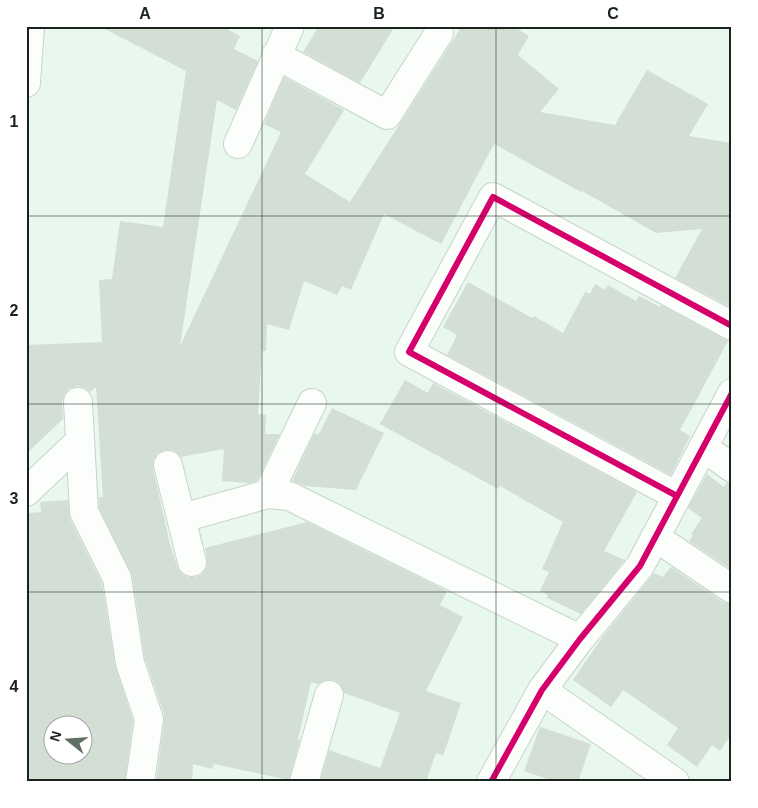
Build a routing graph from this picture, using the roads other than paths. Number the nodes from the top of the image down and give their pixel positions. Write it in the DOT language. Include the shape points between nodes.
graph roads {
  1 [pos="30,26"];
  2 [pos="290,26"];
  3 [pos="439,33"];
  4 [pos="276,55"];
  5 [pos="27,68"];
  6 [pos="26,83"];
  7 [pos="238,144"];
  8 [pos="732,326"];
  9 [pos="732,393"];
  10 [pos="78,402"];
  11 [pos="312,403"];
  12 [pos="80,442"];
  13 [pos="703,447"];
  14 [pos="168,465"];
  15 [pos="732,468"];
  16 [pos="26,492"];
  17 [pos="268,494"];
  18 [pos="677,496"];
  19 [pos="182,518"];
  20 [pos="655,537"];
  21 [pos="192,562"];
  22 [pos="732,588"];
  23 [pos="580,639"];
  24 [pos="542,690"];
  25 [pos="329,695"];
  26 [pos="140,782"];
  27 [pos="304,782"];
  28 [pos="490,782"];
  29 [pos="675,782"];
  1 -- 5 [label="street"];
  2 -- 4 [label="street"];
  3 -- 4 [label="street" via="387,115"];
  4 -- 7 [label="street"];
  5 -- 6 [label="street"];
  8 -- 18 [label="street" via="493,197 409,352"];
  9 -- 13 [label="street"];
  10 -- 12 [label="street"];
  11 -- 17 [label="street"];
  12 -- 16 [label="street"];
  12 -- 26 [label="street" via="84,512 117,578 130,662 149,719"];
  13 -- 15 [label="street"];
  13 -- 18 [label="street"];
  14 -- 19 [label="street"];
  17 -- 19 [label="street"];
  17 -- 23 [label="street" via="289,496"];
  18 -- 20 [label="street"];
  19 -- 21 [label="street"];
  20 -- 22 [label="street"];
  20 -- 23 [label="street" via="640,566"];
  23 -- 24 [label="street"];
  24 -- 28 [label="street"];
  24 -- 29 [label="street"];
  25 -- 27 [label="street"];
}
